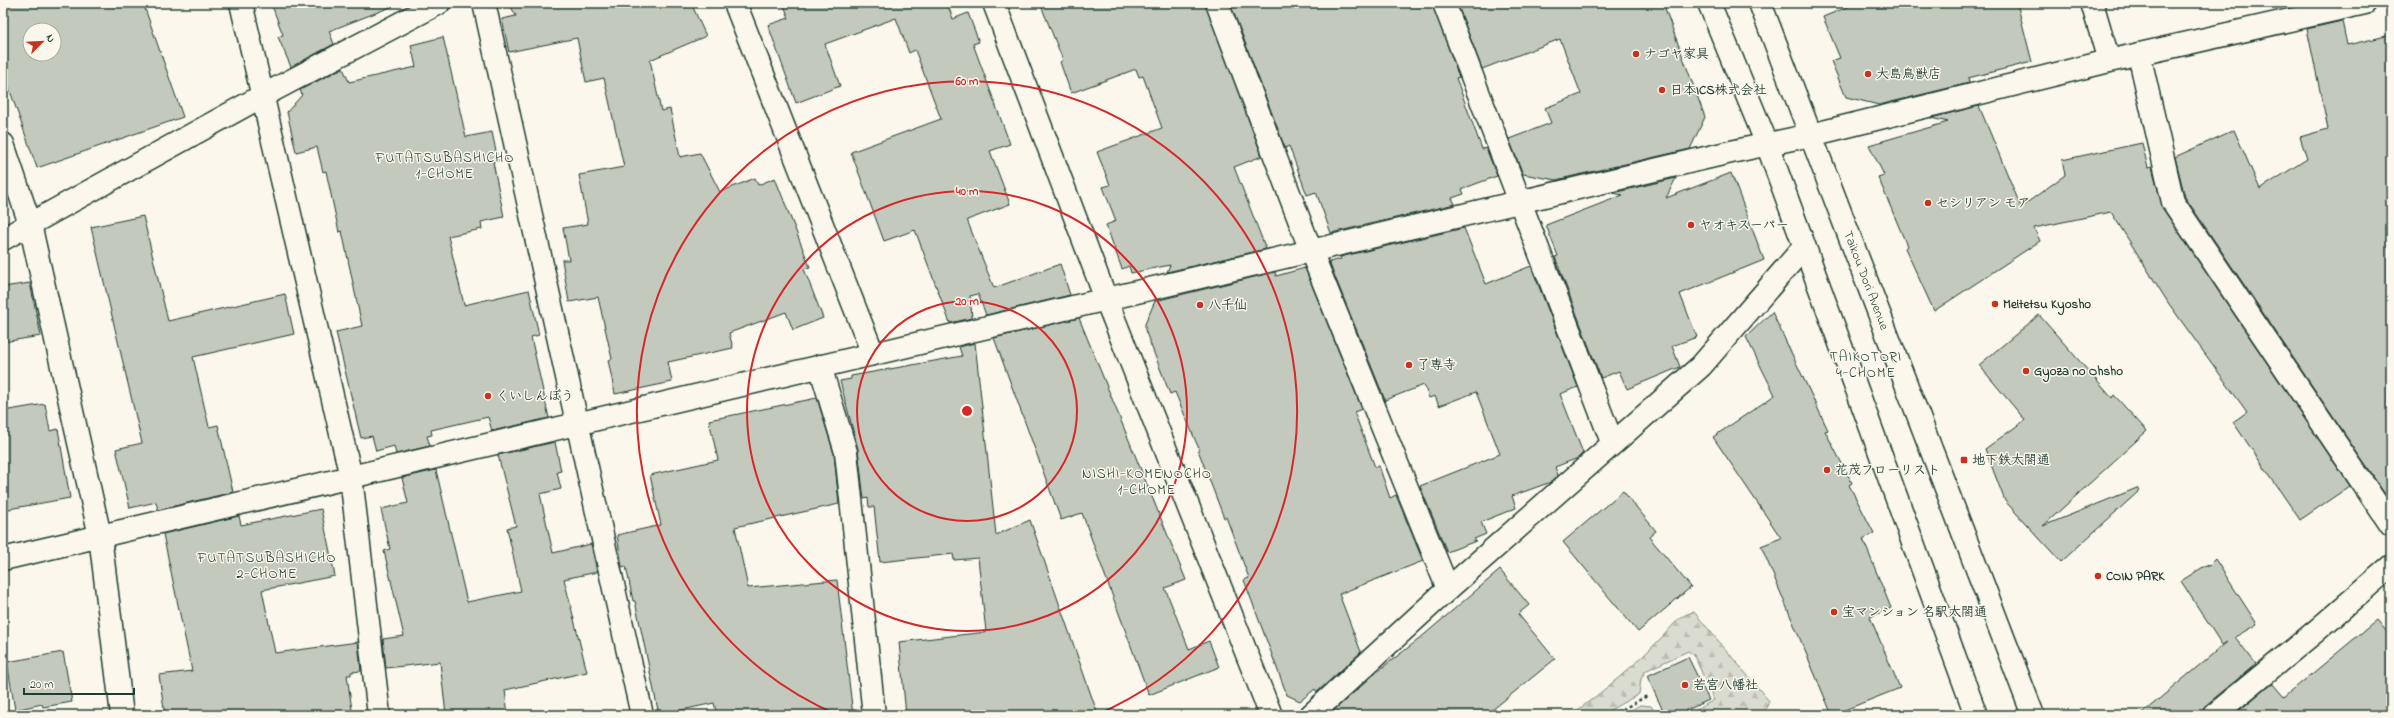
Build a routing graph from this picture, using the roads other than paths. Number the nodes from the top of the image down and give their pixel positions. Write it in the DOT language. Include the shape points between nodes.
graph roads {
  1 [pos="241,3"];
  2 [pos="439,3"];
  3 [pos="484,3"];
  4 [pos="735,3"];
  5 [pos="994,3"];
  6 [pos="1217,3"];
  7 [pos="1444,3"];
  8 [pos="1709,3"];
  9 [pos="1760,3"];
  10 [pos="2092,3"];
  11 [pos="2363,3"];
  12 [pos="2139,54"];
  13 [pos="2109,60"];
  14 [pos="264,95"];
  15 [pos="1811,135"];
  16 [pos="3,144"];
  17 [pos="1767,144"];
  18 [pos="1520,202"];
  19 [pos="30,224"];
  20 [pos="3,239"];
  21 [pos="1804,246"];
  22 [pos="1311,251"];
  23 [pos="1106,299"];
  24 [pos="873,354"];
  25 [pos="820,366"];
  26 [pos="578,423"];
  27 [pos="1612,442"];
  28 [pos="351,477"];
  29 [pos="2391,525"];
  30 [pos="100,536"];
  31 [pos="3,559"];
  32 [pos="2391,566"];
  33 [pos="1448,589"];
  34 [pos="1315,714"];
  35 [pos="122,715"];
  36 [pos="379,715"];
  37 [pos="642,715"];
  38 [pos="874,715"];
  39 [pos="1271,715"];
  40 [pos="1976,715"];
  41 [pos="2033,715"];
  42 [pos="2214,715"];
  1 -- 14 [label="street"];
  2 -- 14 [label="street"];
  3 -- 26 [label="street"];
  4 -- 24 [label="street"];
  5 -- 23 [label="street"];
  6 -- 22 [label="street"];
  7 -- 18 [label="street"];
  8 -- 17 [label="street"];
  9 -- 15 [label="street, Taikou Dori Avenue"];
  10 -- 13 [label="street"];
  11 -- 12 [label="street"];
  12 -- 13 [label="street"];
  12 -- 29 [label="street" via="2173,202"];
  13 -- 15 [label="street"];
  14 -- 19 [label="street"];
  14 -- 28 [label="street"];
  15 -- 17 [label="street"];
  15 -- 41 [label="street, Taikou Dori Avenue"];
  16 -- 19 [label="street"];
  17 -- 18 [label="street"];
  17 -- 21 [label="street"];
  18 -- 22 [label="street"];
  18 -- 27 [label="street"];
  19 -- 20 [label="street"];
  19 -- 30 [label="street"];
  21 -- 27 [label="street" via="1701,366"];
  21 -- 40 [label="street"];
  22 -- 23 [label="street"];
  22 -- 33 [label="street"];
  23 -- 24 [label="street"];
  23 -- 39 [label="street"];
  24 -- 25 [label="street"];
  25 -- 26 [label="street"];
  25 -- 38 [label="street" via="846,452"];
  26 -- 28 [label="street"];
  26 -- 37 [label="street"];
  27 -- 33 [label="street"];
  28 -- 30 [label="street"];
  28 -- 36 [label="street"];
  30 -- 31 [label="street"];
  30 -- 35 [label="street"];
  32 -- 42 [label="street"];
  33 -- 34 [label="street"];
}
